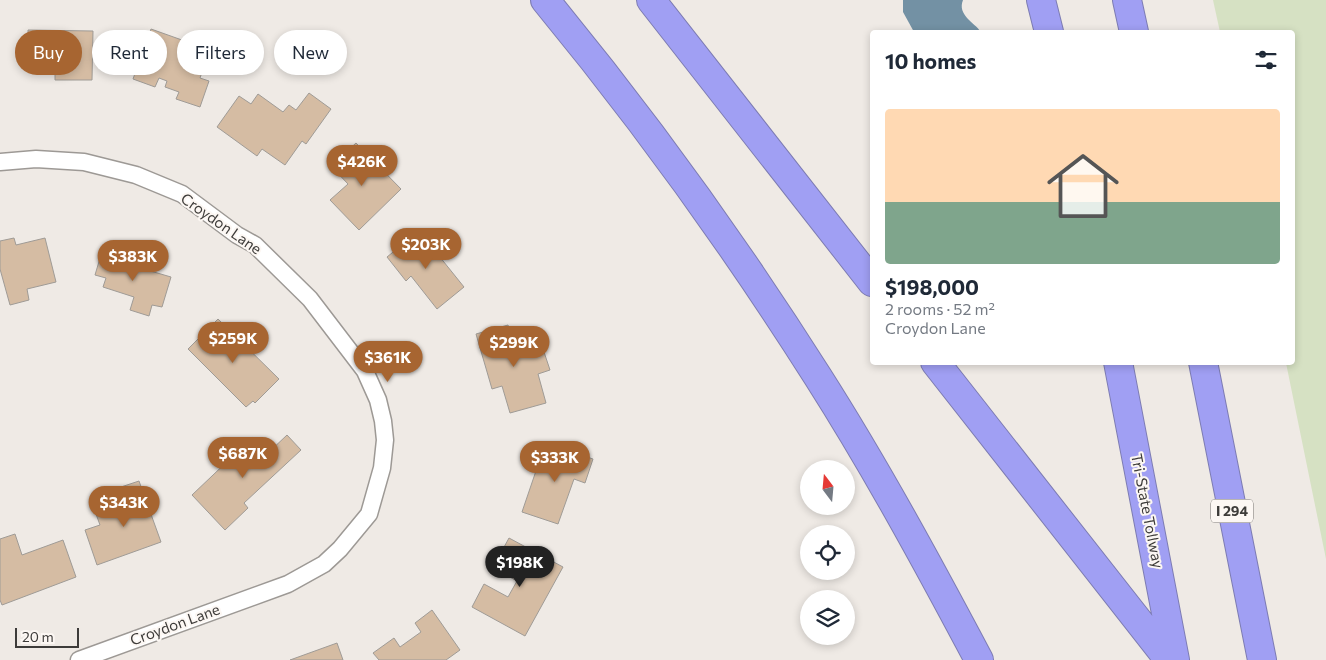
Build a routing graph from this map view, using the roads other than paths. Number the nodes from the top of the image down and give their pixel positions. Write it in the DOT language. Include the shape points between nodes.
graph roads {
  1 [pos="545,0"];
  2 [pos="651,0"];
  3 [pos="1041,0"];
  4 [pos="1126,0"];
  5 [pos="1048,30"];
  6 [pos="1134,30"];
  7 [pos="0,162"];
  8 [pos="870,279"];
  9 [pos="937,365"];
  10 [pos="1119,365"];
  11 [pos="1204,365"];
  12 [pos="79,660"];
  13 [pos="979,660"];
  14 [pos="1168,660"];
  15 [pos="1175,660"];
  16 [pos="1262,660"];
  1 -- 13 [label="highway" via="658,144 807,360 905,523"];
  2 -- 8 [label="highway"];
  3 -- 5 [label="highway"];
  4 -- 6 [label="highway"];
  7 -- 12 [label="street, Croydon Lane" via="36,159 84,162 136,175 182,194 255,245 310,299 365,371 383,421 382,468 369,514 324,564 288,584"];
  9 -- 14 [label="highway"];
  10 -- 15 [label="highway, Tri-State Tollway"];
  11 -- 16 [label="highway, I 294"];
}
